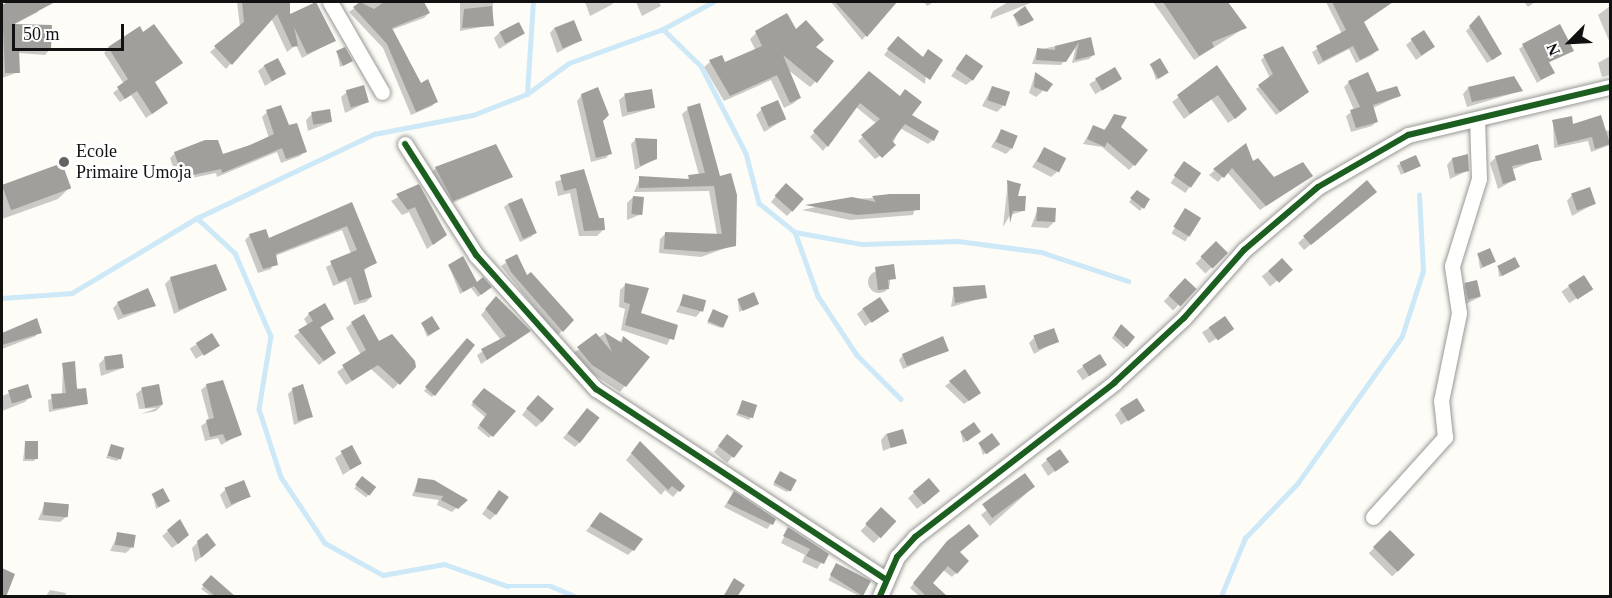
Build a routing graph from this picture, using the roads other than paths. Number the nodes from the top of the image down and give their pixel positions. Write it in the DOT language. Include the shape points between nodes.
graph roads {
  1 [pos="330,2"];
  2 [pos="1611,87"];
  3 [pos="382,92"];
  4 [pos="1477,120"];
  5 [pos="405,144"];
  6 [pos="1373,517"];
  7 [pos="885,579"];
  8 [pos="880,597"];
  1 -- 3 [label="street"];
  2 -- 4 [label="street"];
  4 -- 6 [label="street" via="1479,178 1452,266 1459,313 1442,401 1445,437"];
  4 -- 7 [label="street" via="1381,145 1318,188 1244,250 1184,318 1114,383 928,526 897,557"];
  5 -- 7 [label="street" via="476,255 596,389"];
  7 -- 8 [label="street"];
}
